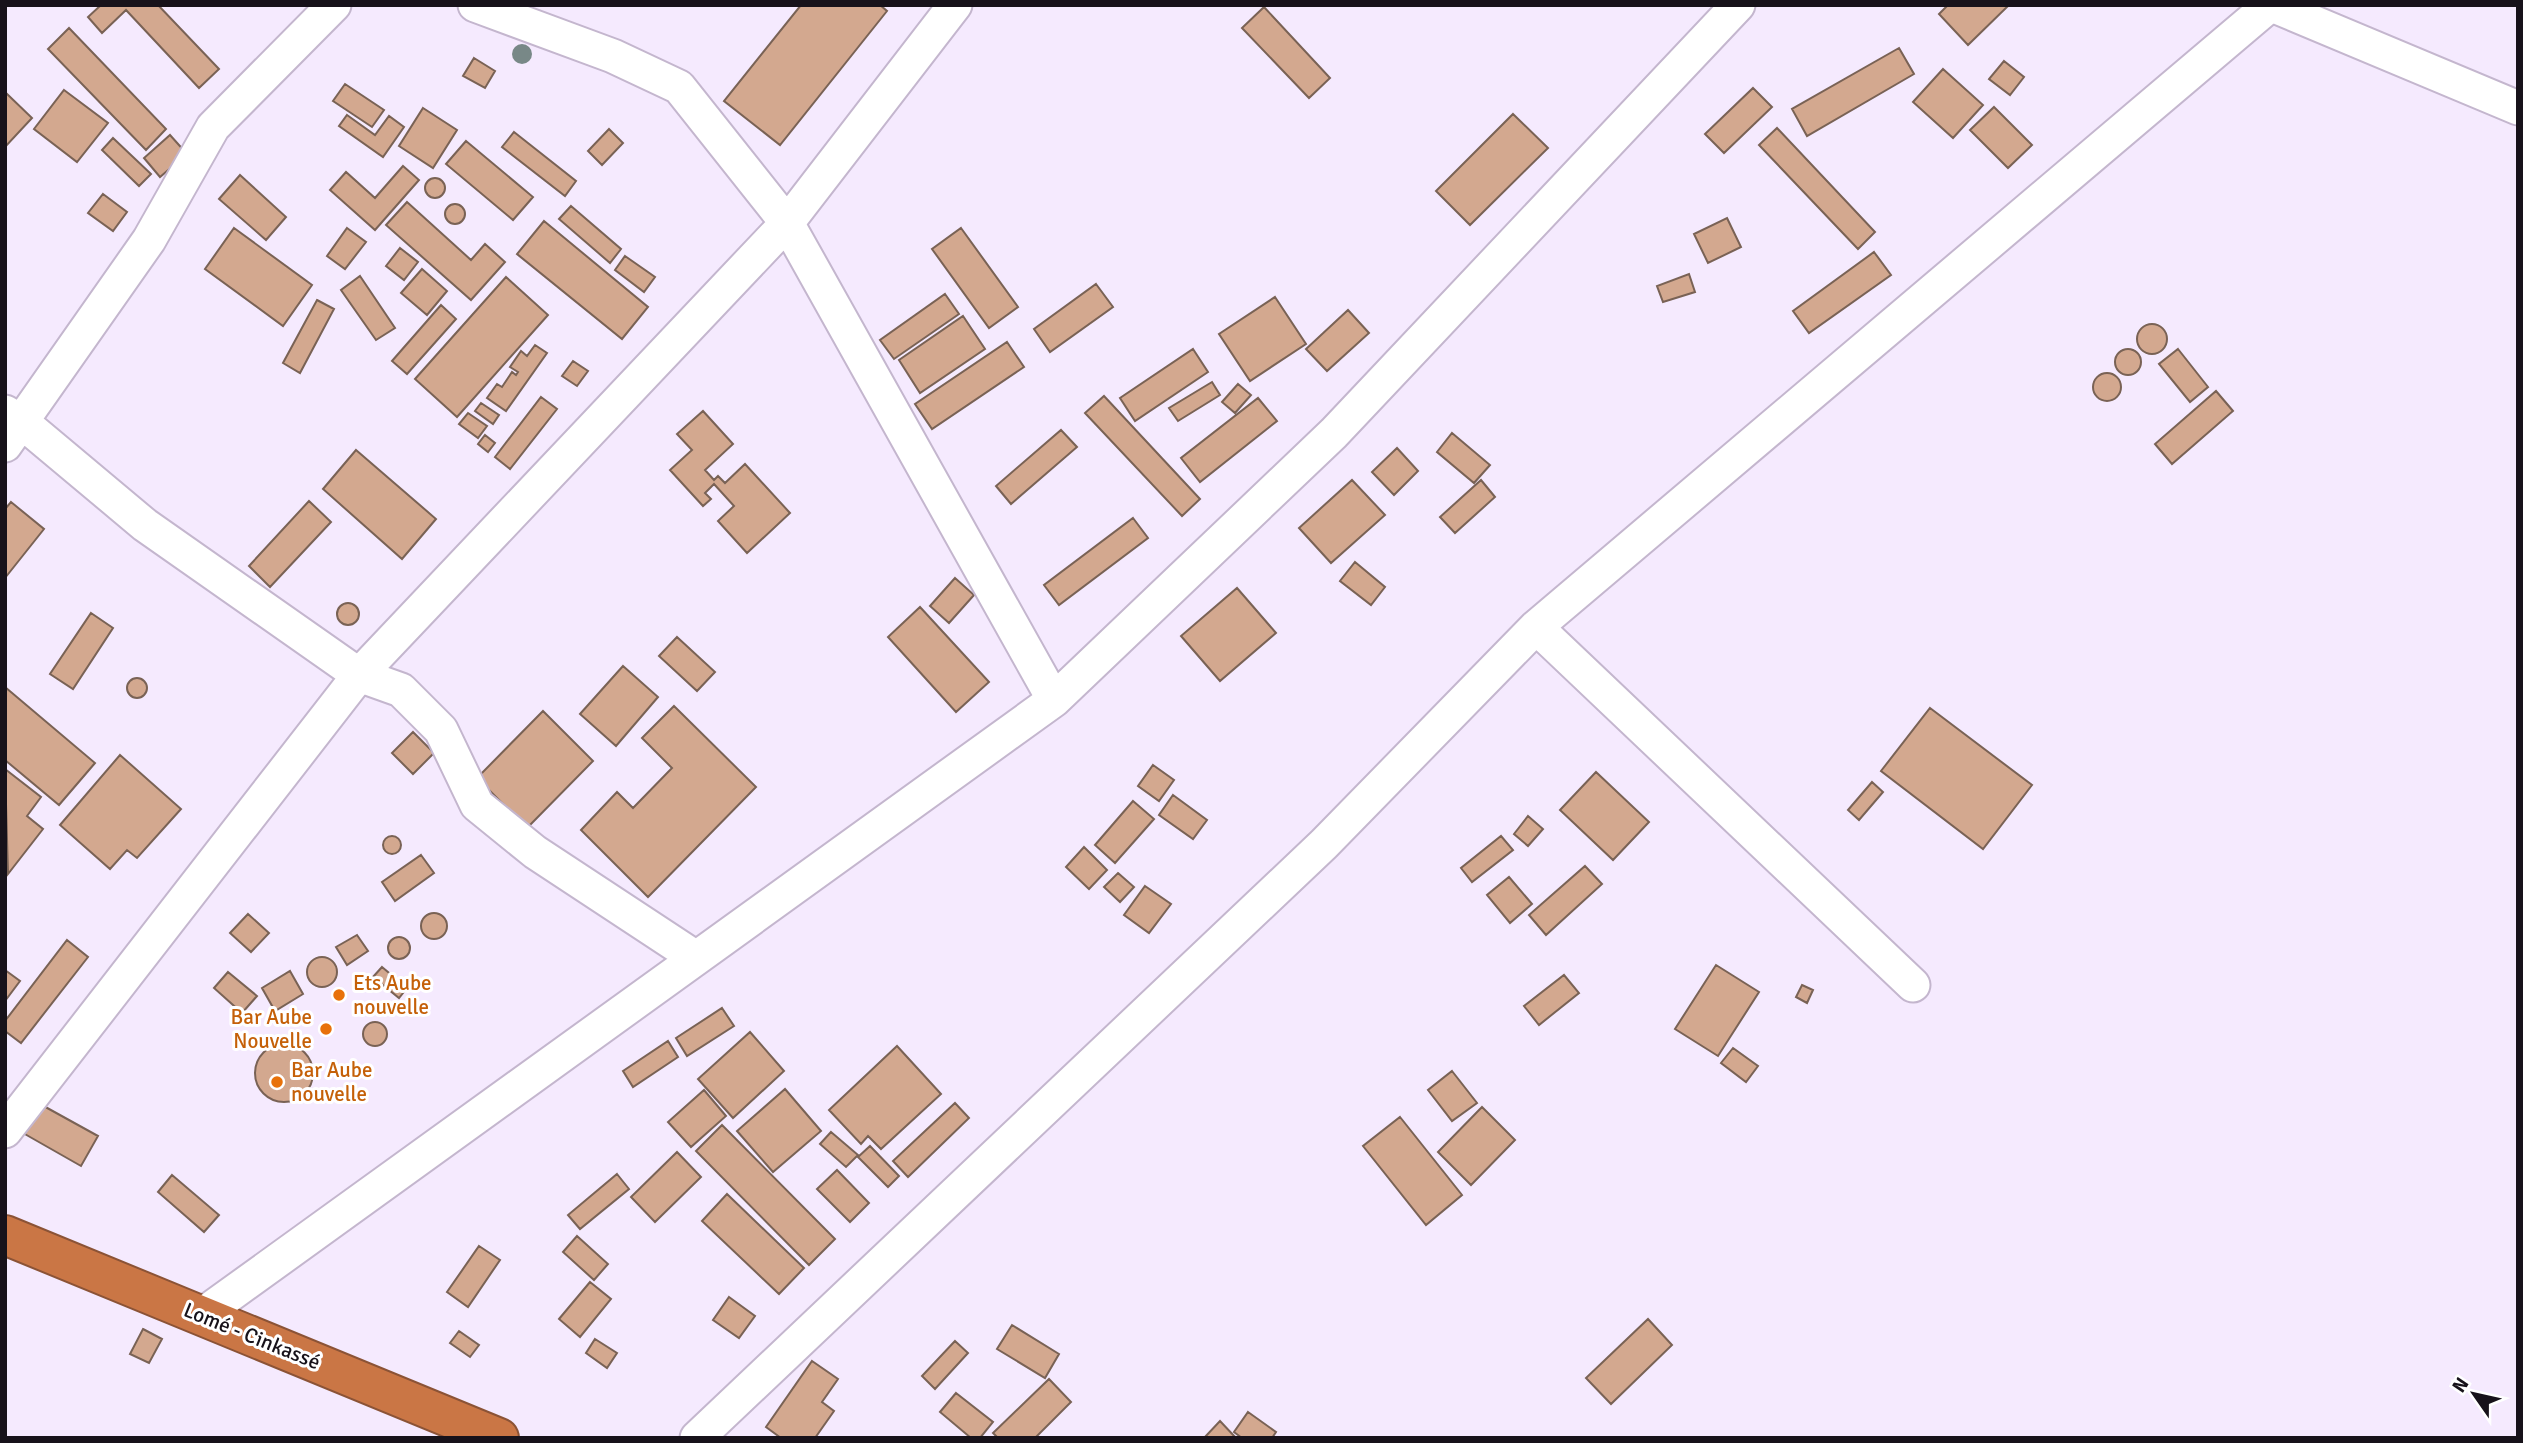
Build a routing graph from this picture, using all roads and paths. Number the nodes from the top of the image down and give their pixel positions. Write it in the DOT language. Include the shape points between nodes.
graph roads {
  1 [pos="334,5"];
  2 [pos="475,5"];
  3 [pos="955,5"];
  4 [pos="1738,5"];
  5 [pos="2271,5"];
  6 [pos="2518,108"];
  7 [pos="787,223"];
  8 [pos="11,426"];
  9 [pos="1536,627"];
  10 [pos="359,675"];
  11 [pos="1054,700"];
  12 [pos="696,958"];
  13 [pos="1913,985"];
  14 [pos="5,1131"];
  15 [pos="5,1235"];
  16 [pos="202,1315"];
  17 [pos="499,1438"];
  18 [pos="697,1438"];
  1 -- 8 [label="street" via="212,127 149,240"];
  2 -- 7 [label="street" via="613,56 678,87"];
  3 -- 7 [label="street"];
  4 -- 11 [label="street" via="1334,433"];
  5 -- 6 [label="street"];
  5 -- 9 [label="street"];
  7 -- 10 [label="street"];
  7 -- 11 [label="street"];
  8 -- 10 [label="street"];
  9 -- 13 [label="street"];
  9 -- 18 [label="street" via="1324,844"];
  10 -- 12 [label="street" via="401,690 441,730 477,804 535,852"];
  10 -- 14 [label="street"];
  11 -- 12 [label="street"];
  12 -- 16 [label="street"];
  15 -- 16 [label="highway, Lomé - Cinkassé"];
  16 -- 17 [label="highway, Lomé - Cinkassé"];
}
